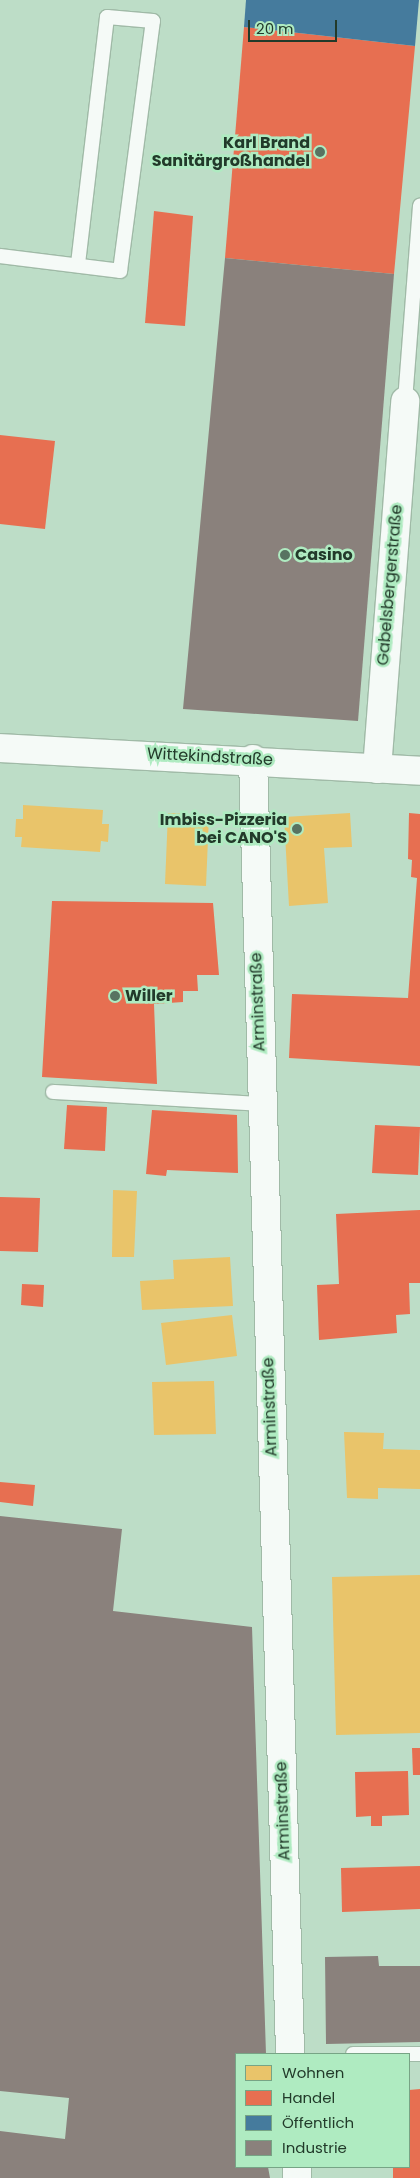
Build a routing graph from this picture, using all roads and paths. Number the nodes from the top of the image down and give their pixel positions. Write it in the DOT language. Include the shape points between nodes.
graph roads {
  1 [pos="420,206"];
  2 [pos="0,256"];
  3 [pos="78,265"];
  4 [pos="405,401"];
  5 [pos="0,748"];
  6 [pos="253,759"];
  7 [pos="377,768"];
  8 [pos="420,771"];
  9 [pos="53,1092"];
  10 [pos="261,1104"];
  11 [pos="290,2053"];
  1 -- 4 [label="lane"];
  2 -- 3 [label="lane"];
  3 -- 3 [label="lane" via="107,18 153,21 120,271"];
  4 -- 7 [label="street, Gabelsbergerstraße"];
  5 -- 6 [label="street, Wittekindstraße"];
  6 -- 7 [label="street, Wittekindstraße"];
  6 -- 10 [label="street, Arminstraße"];
  7 -- 8 [label="street, Wittekindstraße"];
  9 -- 10 [label="lane"];
  10 -- 11 [label="street, Arminstraße"];
}
